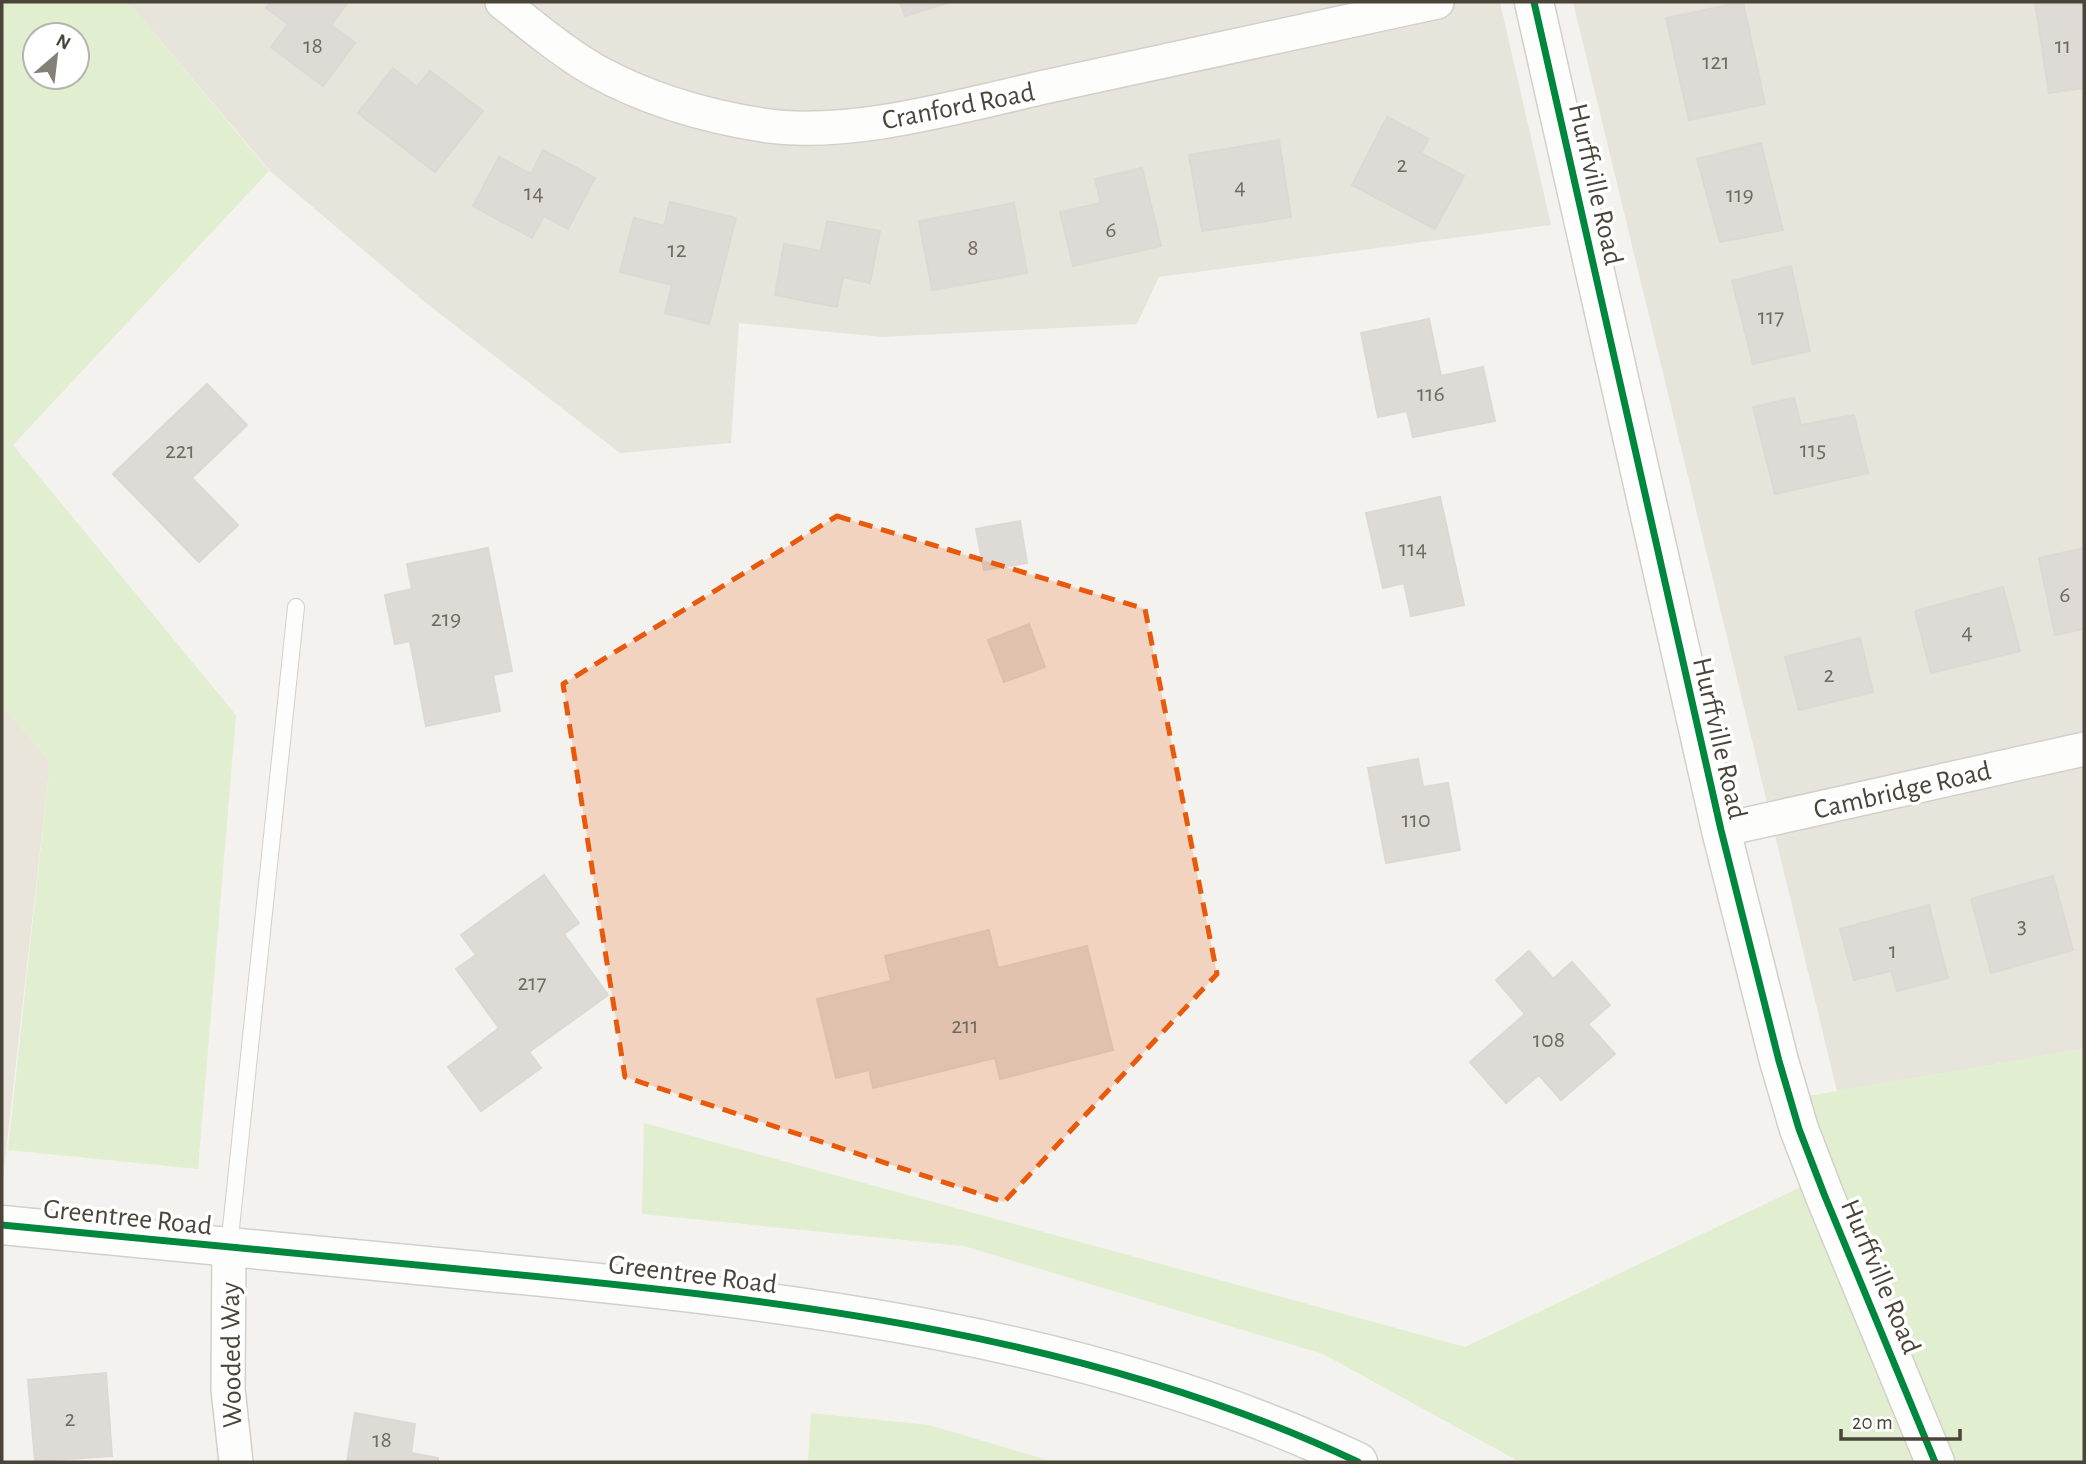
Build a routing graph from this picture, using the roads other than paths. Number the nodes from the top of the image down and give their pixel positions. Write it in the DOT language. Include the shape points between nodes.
graph roads {
  1 [pos="502,2"];
  2 [pos="1437,2"];
  3 [pos="1534,2"];
  4 [pos="296,607"];
  5 [pos="2084,749"];
  6 [pos="1721,830"];
  7 [pos="2,1225"];
  8 [pos="229,1247"];
  9 [pos="236,1462"];
  10 [pos="1358,1462"];
  11 [pos="1935,1462"];
  1 -- 2 [label="street, Cranford Road" via="595,70 643,93 729,119 806,127 850,125 947,109"];
  3 -- 6 [label="street, Hurffville Road"];
  4 -- 8 [label="lane"];
  5 -- 6 [label="street, Cambridge Road"];
  6 -- 11 [label="street, Hurffville Road" via="1799,1129"];
  7 -- 8 [label="street, Greentree Road"];
  8 -- 9 [label="street, Wooded Way" via="228,1389"];
  8 -- 10 [label="street, Greentree Road" via="618,1284 828,1310 923,1327 1108,1371 1265,1423"];
}
